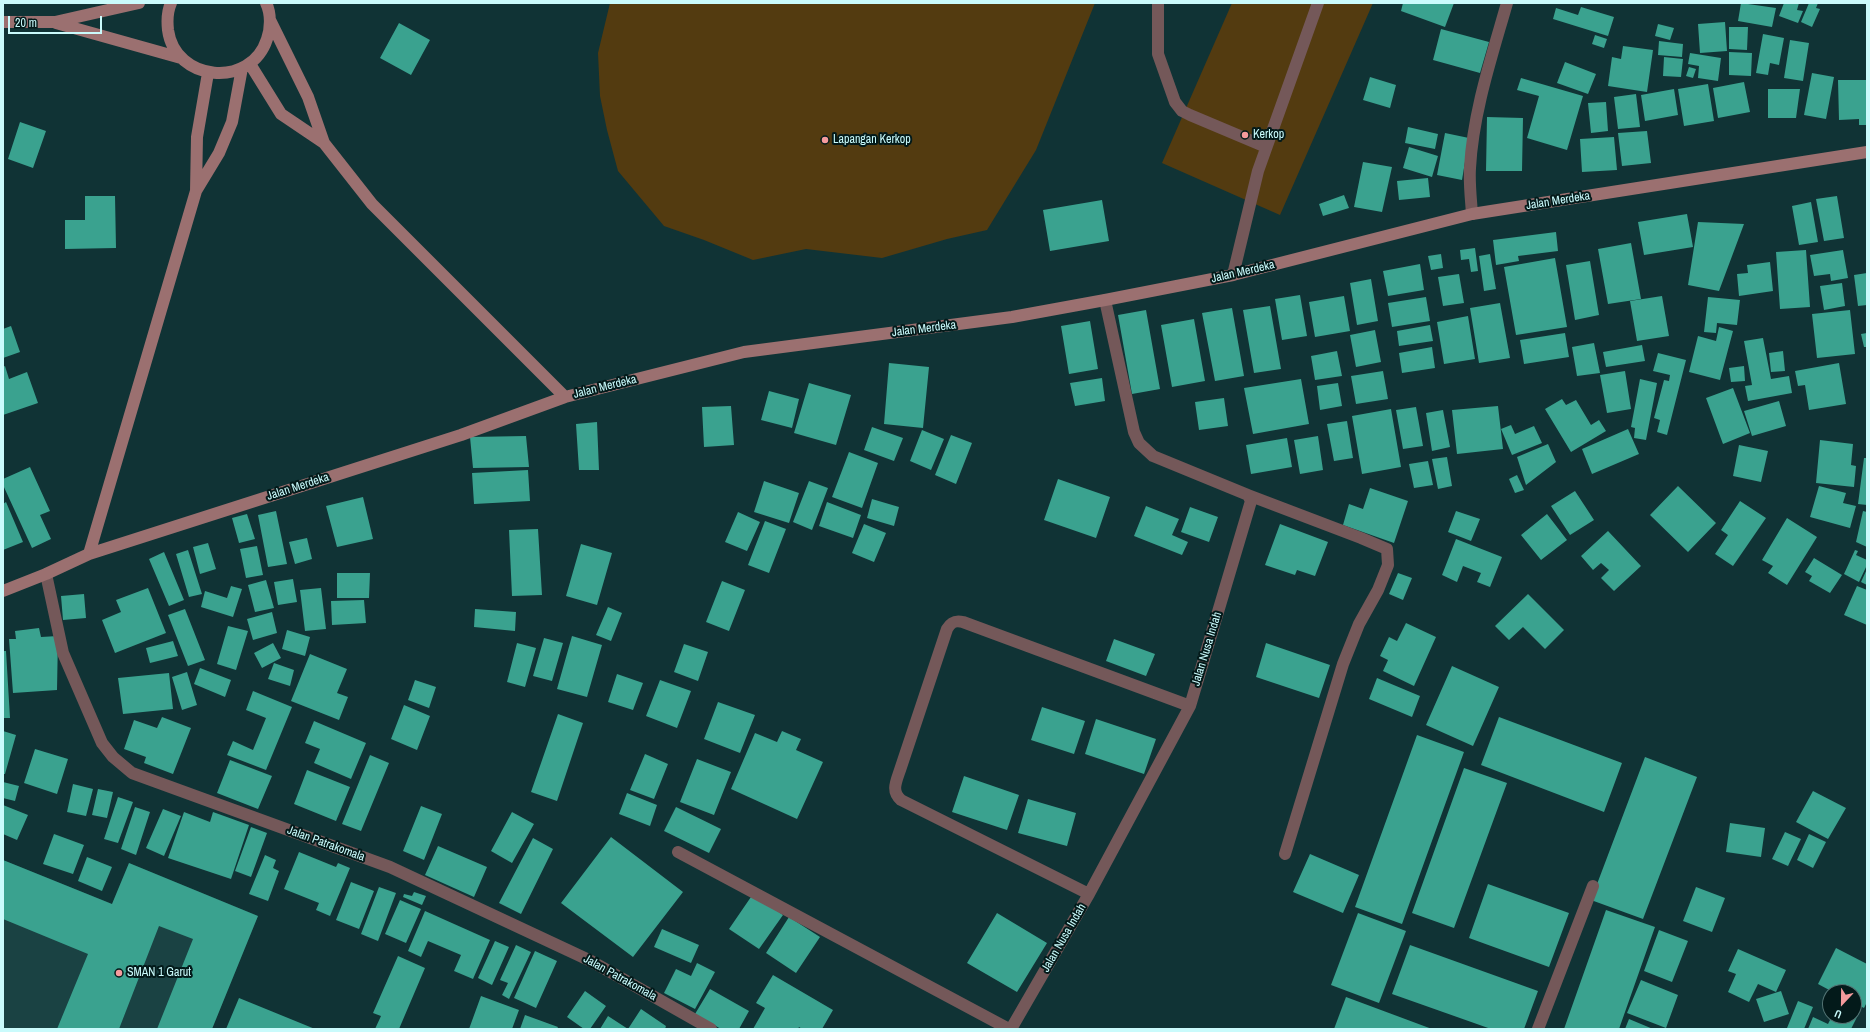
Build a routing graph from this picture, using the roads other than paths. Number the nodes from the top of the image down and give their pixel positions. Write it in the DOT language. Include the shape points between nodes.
graph roads {
  1 [pos="139,3"];
  2 [pos="171,3"];
  3 [pos="1158,3"];
  4 [pos="1318,3"];
  5 [pos="1508,3"];
  6 [pos="267,4"];
  7 [pos="270,20"];
  8 [pos="3,22"];
  9 [pos="55,22"];
  10 [pos="181,58"];
  11 [pos="246,66"];
  12 [pos="208,73"];
  13 [pos="324,143"];
  14 [pos="1266,147"];
  15 [pos="1867,152"];
  16 [pos="196,191"];
  17 [pos="1472,214"];
  18 [pos="1233,276"];
  19 [pos="1105,300"];
  20 [pos="565,397"];
  21 [pos="1248,495"];
  22 [pos="89,554"];
  23 [pos="46,574"];
  24 [pos="3,591"];
  25 [pos="1190,706"];
  26 [pos="678,852"];
  27 [pos="1285,854"];
  28 [pos="1593,886"];
  29 [pos="1089,894"];
  30 [pos="711,1029"];
  31 [pos="1010,1029"];
  32 [pos="1538,1029"];
  1 -- 9 [label="street"];
  2 -- 10 [label="street" via="166,20 168,34 172,47"];
  3 -- 14 [label="street" via="1158,54 1175,102 1182,111 1190,115"];
  4 -- 14 [label="street"];
  5 -- 17 [label="street" via="1473,136 1470,169"];
  6 -- 7 [label="street"];
  7 -- 11 [label="street" via="265,45 259,55"];
  7 -- 13 [label="street" via="308,97"];
  8 -- 9 [label="street"];
  9 -- 10 [label="street"];
  10 -- 12 [label="street" via="198,70"];
  11 -- 12 [label="street" via="225,74"];
  11 -- 13 [label="street" via="281,114"];
  11 -- 16 [label="street" via="232,122 219,153"];
  12 -- 16 [label="street" via="197,137"];
  13 -- 20 [label="street" via="372,204"];
  14 -- 18 [label="street"];
  15 -- 17 [label="street, Jalan Merdeka"];
  16 -- 22 [label="street"];
  17 -- 18 [label="street, Jalan Merdeka"];
  18 -- 19 [label="street, Jalan Merdeka"];
  19 -- 20 [label="street, Jalan Merdeka" via="1012,317 744,352"];
  19 -- 21 [label="street" via="1134,432 1139,443 1153,456"];
  20 -- 22 [label="street, Jalan Merdeka" via="460,435"];
  21 -- 25 [label="street, Jalan Nusa Indah" via="1250,505"];
  21 -- 27 [label="street" via="1387,549 1388,565 1343,664"];
  22 -- 23 [label="street, Jalan Merdeka"];
  23 -- 24 [label="street, Jalan Merdeka"];
  23 -- 30 [label="street, Jalan Patrakomala" via="63,653 102,743 113,757 132,773 390,867 591,962"];
  25 -- 29 [label="street, Jalan Nusa Indah"];
  25 -- 29 [label="street" via="963,622 950,623 900,770 894,790 896,795"];
  26 -- 31 [label="street"];
  28 -- 32 [label="street"];
  29 -- 31 [label="street, Jalan Nusa Indah"];
}
